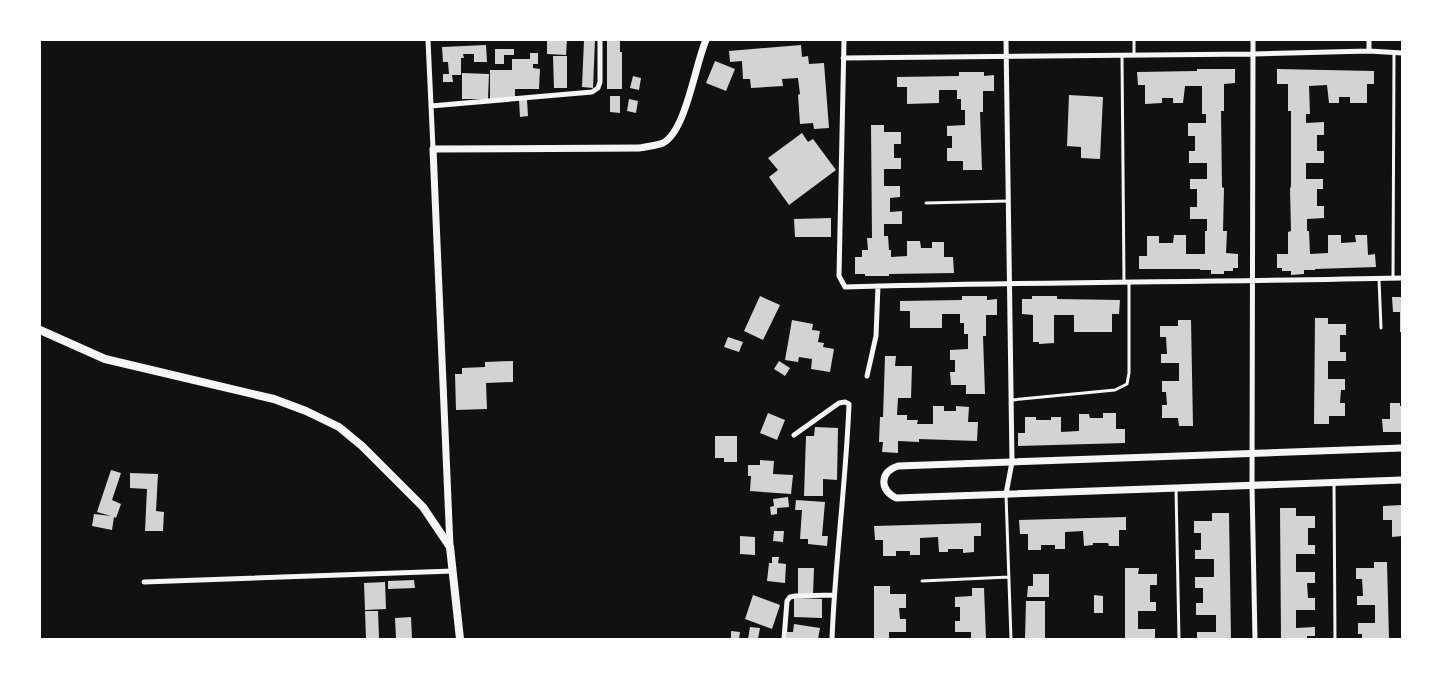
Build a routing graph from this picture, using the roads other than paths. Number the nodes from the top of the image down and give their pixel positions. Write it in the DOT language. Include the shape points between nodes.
graph roads {
  1 [pos="428,40"];
  2 [pos="600,40"];
  3 [pos="706,40"];
  4 [pos="844,40"];
  5 [pos="1006,40"];
  6 [pos="1134,40"];
  7 [pos="1254,40"];
  8 [pos="1369,40"];
  9 [pos="1369,51"];
  10 [pos="1394,53"];
  11 [pos="1402,53"];
  12 [pos="1253,54"];
  13 [pos="1122,55"];
  14 [pos="1134,55"];
  15 [pos="1006,56"];
  16 [pos="843,58"];
  17 [pos="431,106"];
  18 [pos="433,149"];
  19 [pos="1008,202"];
  20 [pos="926,203"];
  21 [pos="1393,278"];
  22 [pos="1402,278"];
  23 [pos="1380,279"];
  24 [pos="1127,282"];
  25 [pos="1253,282"];
  26 [pos="1009,283"];
  27 [pos="878,286"];
  28 [pos="1381,328"];
  29 [pos="40,330"];
  30 [pos="866,376"];
  31 [pos="1011,400"];
  32 [pos="794,435"];
  33 [pos="1402,448"];
  34 [pos="1252,453"];
  35 [pos="1012,462"];
  36 [pos="1402,480"];
  37 [pos="1334,483"];
  38 [pos="1252,486"];
  39 [pos="1176,488"];
  40 [pos="1006,494"];
  41 [pos="450,547"];
  42 [pos="453,571"];
  43 [pos="1009,578"];
  44 [pos="922,581"];
  45 [pos="144,582"];
  46 [pos="834,595"];
  47 [pos="460,639"];
  48 [pos="784,639"];
  49 [pos="832,639"];
  50 [pos="1011,639"];
  51 [pos="1179,639"];
  52 [pos="1255,639"];
  53 [pos="1335,639"];
  1 -- 17 [label="street"];
  2 -- 17 [label="street" via="600,82 592,92"];
  3 -- 18 [label="street" via="683,115 675,132 662,143 640,148"];
  4 -- 16 [label="street"];
  5 -- 15 [label="street"];
  6 -- 14 [label="lane"];
  7 -- 12 [label="street"];
  8 -- 9 [label="street"];
  9 -- 10 [label="street"];
  9 -- 12 [label="street"];
  10 -- 11 [label="street"];
  10 -- 21 [label="lane"];
  12 -- 14 [label="street"];
  12 -- 25 [label="street"];
  13 -- 14 [label="street"];
  13 -- 15 [label="street"];
  13 -- 24 [label="lane"];
  15 -- 16 [label="street"];
  15 -- 19 [label="street"];
  16 -- 27 [label="street" via="839,276 845,287"];
  17 -- 18 [label="street"];
  18 -- 41 [label="street"];
  19 -- 20 [label="lane"];
  19 -- 26 [label="street"];
  21 -- 22 [label="street"];
  21 -- 23 [label="street"];
  23 -- 25 [label="street"];
  23 -- 28 [label="lane"];
  24 -- 25 [label="street"];
  24 -- 26 [label="street"];
  24 -- 31 [label="lane" via="1127,384 1115,390"];
  25 -- 34 [label="street"];
  26 -- 27 [label="street"];
  26 -- 31 [label="street"];
  27 -- 30 [label="street" via="876,336"];
  29 -- 41 [label="main road" via="105,359 274,399 339,427 423,507"];
  31 -- 35 [label="street"];
  32 -- 46 [label="street" via="839,402 849,404"];
  33 -- 34 [label="street"];
  34 -- 35 [label="street"];
  34 -- 38 [label="street"];
  35 -- 40 [label="street"];
  35 -- 40 [label="street" via="898,466 891,468 884,481 889,494 896,498"];
  36 -- 37 [label="street"];
  37 -- 38 [label="street"];
  37 -- 53 [label="lane"];
  38 -- 39 [label="street"];
  38 -- 52 [label="street"];
  39 -- 40 [label="street"];
  39 -- 51 [label="lane"];
  40 -- 43 [label="lane"];
  41 -- 42 [label="main road"];
  42 -- 45 [label="street"];
  42 -- 47 [label="main road"];
  43 -- 44 [label="lane"];
  43 -- 50 [label="lane"];
  46 -- 48 [label="street" via="790,597"];
  46 -- 49 [label="street"];
}
